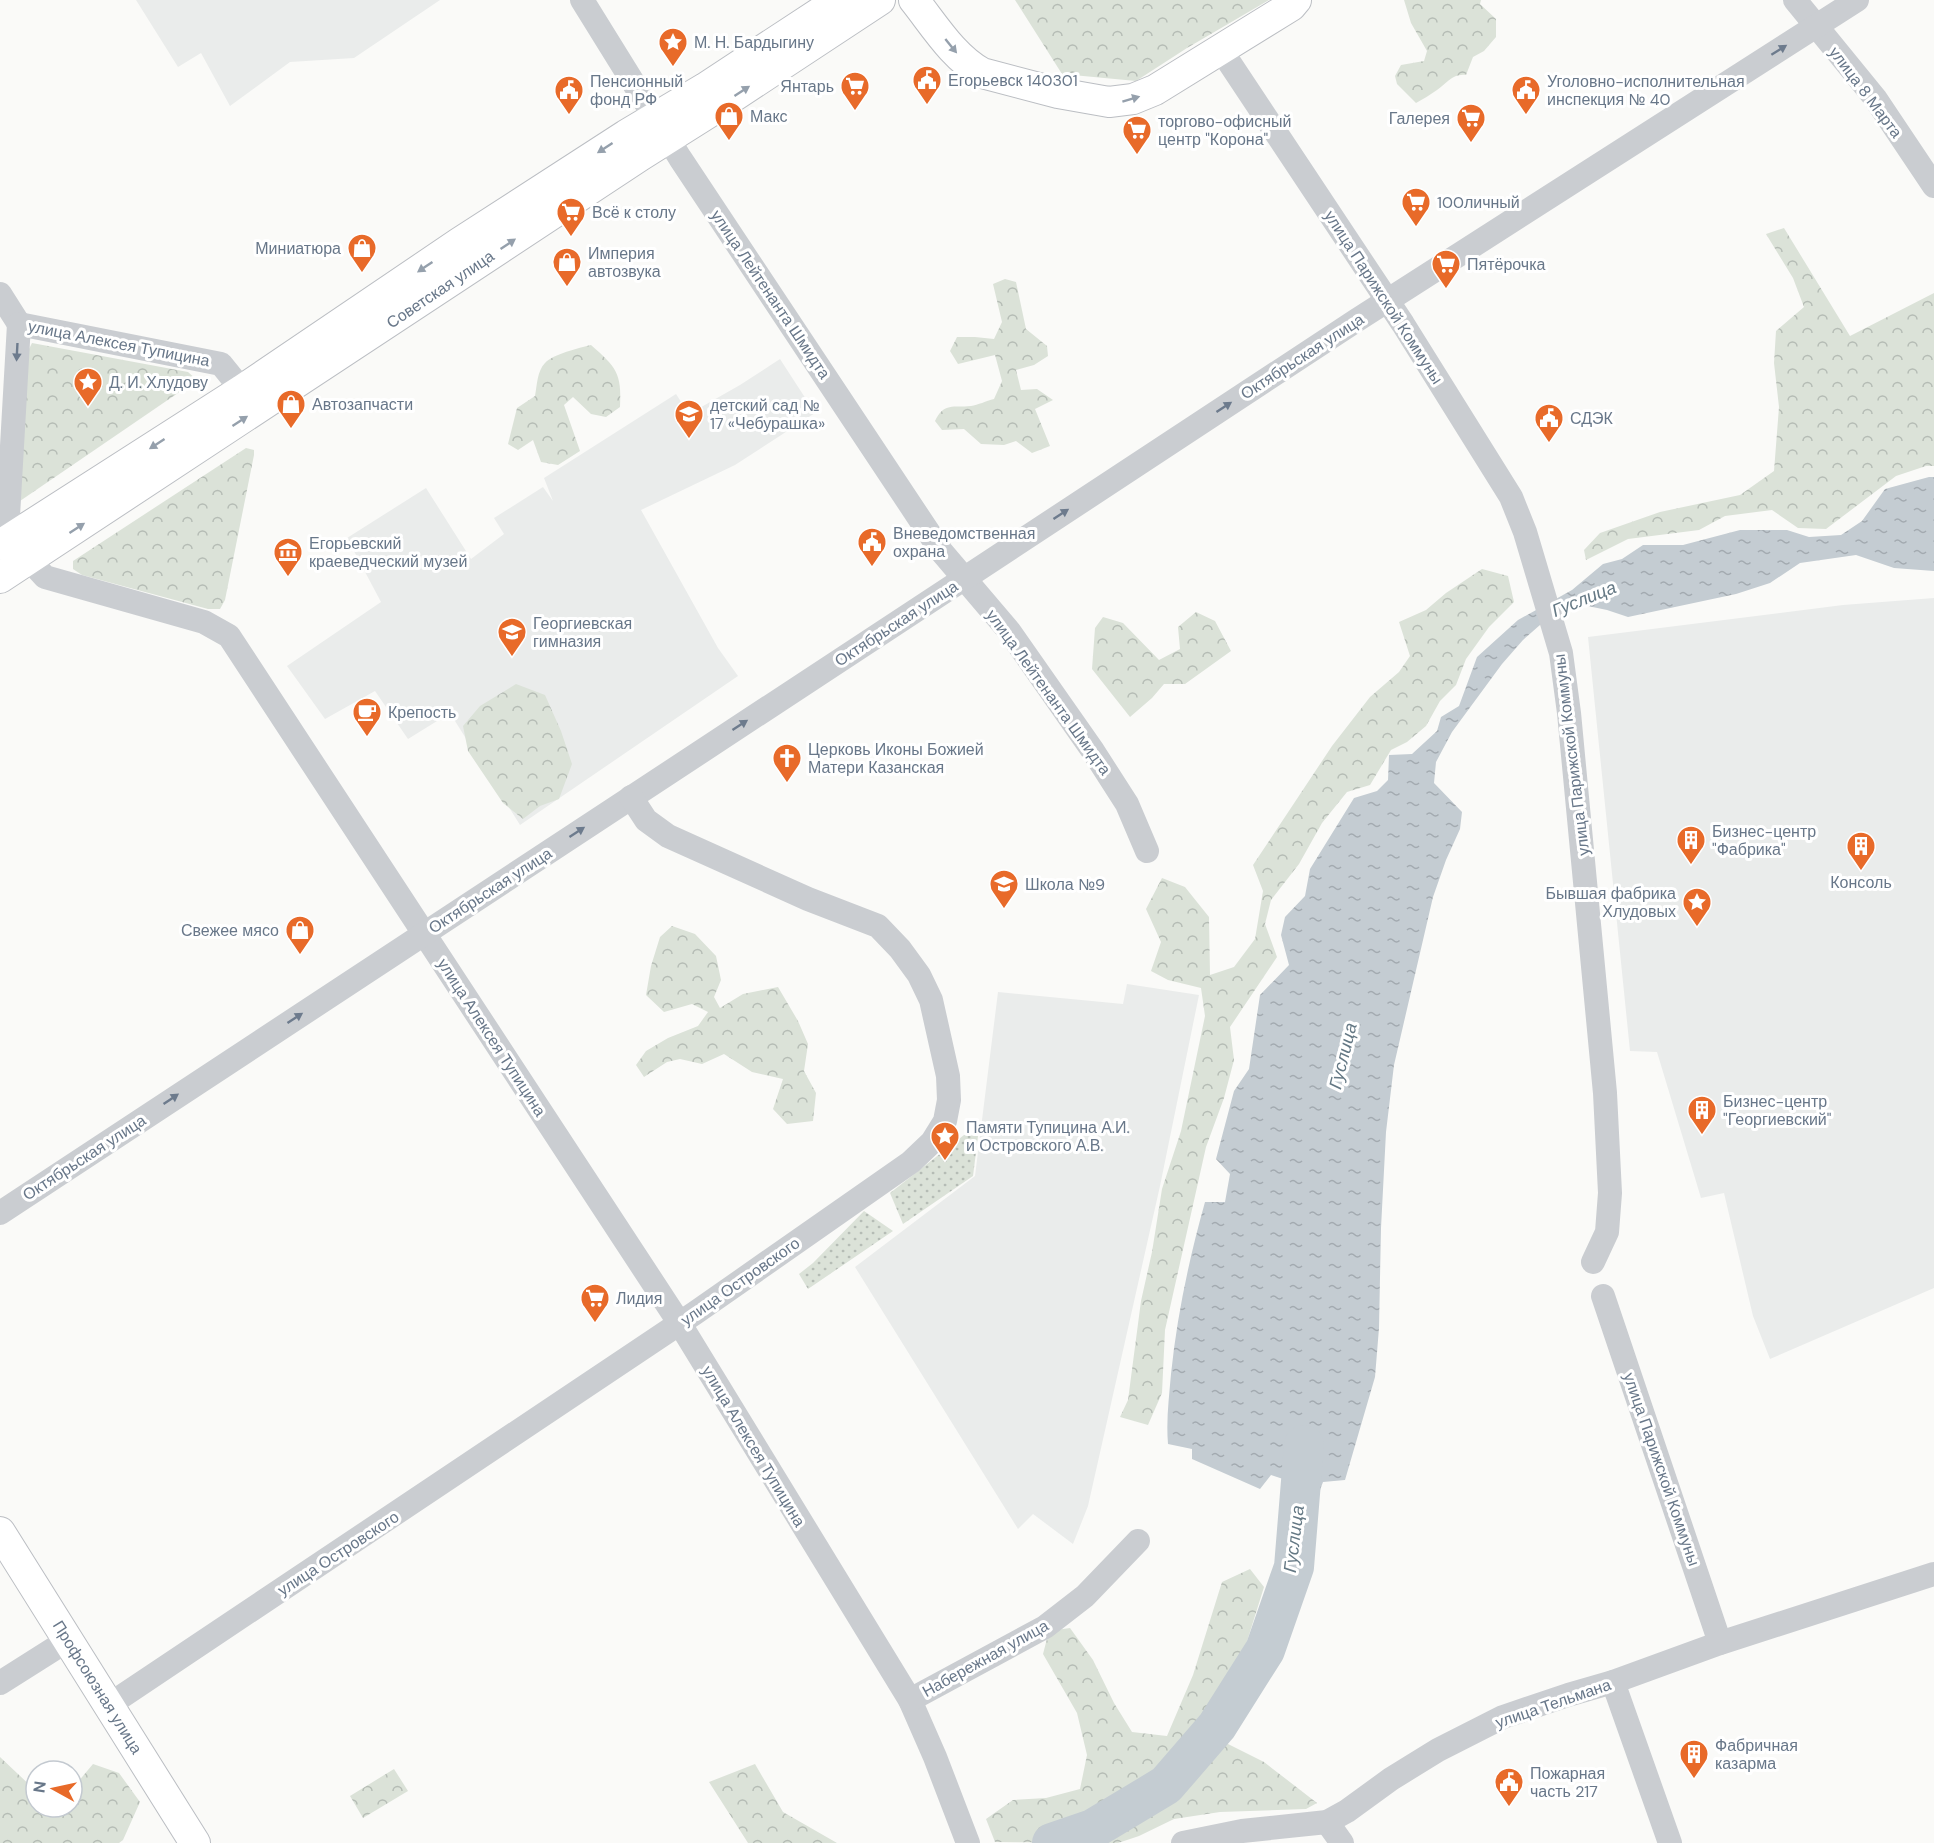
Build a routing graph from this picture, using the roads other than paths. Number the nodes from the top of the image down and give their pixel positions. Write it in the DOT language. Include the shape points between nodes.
graph roads {
  1 [pos="582,0"];
  2 [pos="839,0"];
  3 [pos="880,0"];
  4 [pos="914,0"];
  5 [pos="1296,0"];
  6 [pos="1795,0"];
  7 [pos="1857,0"];
  8 [pos="1816,26"];
  9 [pos="1221,50"];
  10 [pos="661,128"];
  11 [pos="1934,186"];
  12 [pos="0,294"];
  13 [pos="1388,300"];
  14 [pos="19,324"];
  15 [pos="242,390"];
  16 [pos="14,547"];
  17 [pos="0,578"];
  18 [pos="964,578"];
  19 [pos="631,797"];
  20 [pos="1147,850"];
  21 [pos="423,933"];
  22 [pos="0,1213"];
  23 [pos="1593,1262"];
  24 [pos="1603,1296"];
  25 [pos="680,1324"];
  26 [pos="0,1532"];
  27 [pos="1138,1541"];
  28 [pos="1934,1574"];
  29 [pos="68,1640"];
  30 [pos="1720,1643"];
  31 [pos="1613,1682"];
  32 [pos="0,1683"];
  33 [pos="910,1700"];
  34 [pos="109,1706"];
  35 [pos="1327,1822"];
  36 [pos="965,1837"];
  37 [pos="195,1843"];
  38 [pos="1184,1843"];
  39 [pos="1342,1843"];
  40 [pos="1670,1843"];
  1 -- 10 [label="street, улица Лейтенанта Шмидта"];
  2 -- 10 [label="main road, Советская улица" via="705,88"];
  10 -- 3 [label="main road, Советская улица, one-way"];
  4 -- 9 [label="main road, one-way" via="959,56 982,73 1109,102 1133,99 1155,90"];
  5 -- 9 [label="main road"];
  6 -- 8 [label="street, улица 8 Марта"];
  7 -- 8 [label="street, Октябрьская улица"];
  8 -- 11 [label="street, улица 8 Марта" via="1875,98"];
  13 -- 8 [label="street, Октябрьская улица, one-way"];
  9 -- 13 [label="street, улица Парижской Коммуны"];
  10 -- 15 [label="main road, Советская улица, one-way" via="459,243"];
  16 -- 10 [label="main road, Советская улица, one-way"];
  10 -- 18 [label="street, улица Лейтенанта Шмидта" via="941,551"];
  12 -- 14 [label="street, улица Алексея Тупицина"];
  18 -- 13 [label="street, Октябрьская улица, one-way"];
  13 -- 23 [label="street, улица Парижской Коммуны" via="1511,497 1526,532 1561,653 1571,725 1608,1138 1607,1232"];
  14 -- 15 [label="street, улица Алексея Тупицина" via="221,364"];
  14 -- 16 [label="street, улица Алексея Тупицина, one-way" via="8,516"];
  15 -- 16 [label="main road, Советская улица, one-way"];
  16 -- 17 [label="main road, Советская улица"];
  16 -- 21 [label="street, улица Алексея Тупицина" via="45,577 204,622 229,636"];
  19 -- 18 [label="street, Октябрьская улица, one-way"];
  18 -- 20 [label="street, улица Лейтенанта Шмидта" via="1009,631 1093,751 1127,804"];
  21 -- 19 [label="street, Октябрьская улица, one-way"];
  19 -- 25 [label="street, улица Островского" via="646,820 668,836 878,926 919,975 931,1000 948,1076 950,1100 945,1121 932,1142 911,1162"];
  22 -- 21 [label="street, Октябрьская улица, one-way"];
  21 -- 25 [label="street, улица Алексея Тупицина"];
  24 -- 30 [label="street, улица Парижской Коммуны"];
  25 -- 33 [label="street, улица Алексея Тупицина"];
  25 -- 34 [label="street, улица Островского"];
  26 -- 29 [label="main road, Профсоюзная улица"];
  27 -- 33 [label="street, Набережная улица" via="1085,1596 1045,1627"];
  28 -- 30 [label="street, улица Тельмана"];
  29 -- 32 [label="street"];
  29 -- 34 [label="main road, Профсоюзная улица"];
  30 -- 31 [label="street, улица Тельмана"];
  31 -- 35 [label="street, улица Тельмана" via="1503,1717 1437,1750"];
  31 -- 40 [label="street"];
  33 -- 36 [label="street, улица Алексея Тупицина"];
  34 -- 37 [label="main road, Профсоюзная улица"];
  35 -- 38 [label="street, улица Тельмана" via="1242,1831"];
  35 -- 39 [label="street"];
}
